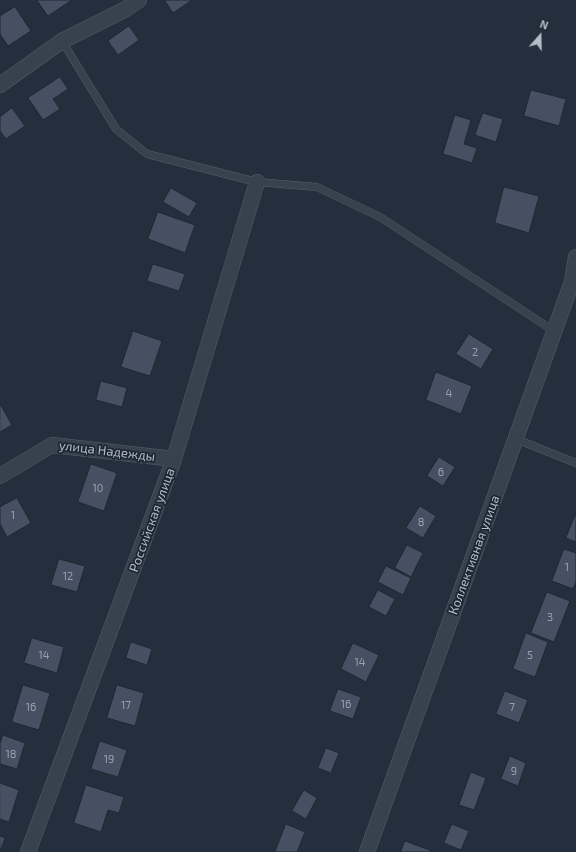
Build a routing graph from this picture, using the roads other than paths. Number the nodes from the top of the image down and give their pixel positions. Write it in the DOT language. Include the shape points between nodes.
graph roads {
  1 [pos="139,0"];
  2 [pos="124,4"];
  3 [pos="62,41"];
  4 [pos="0,85"];
  5 [pos="257,182"];
  6 [pos="576,256"];
  7 [pos="554,331"];
  8 [pos="516,439"];
  9 [pos="174,459"];
  10 [pos="576,463"];
  11 [pos="0,476"];
  12 [pos="28,852"];
  13 [pos="366,852"];
  1 -- 2 [label="street"];
  2 -- 3 [label="street"];
  3 -- 4 [label="street"];
  3 -- 5 [label="lane" via="116,129 146,154"];
  5 -- 7 [label="lane" via="317,187 380,217"];
  5 -- 9 [label="street, Российская улица"];
  6 -- 7 [label="street, Коллективная улица" via="572,282"];
  7 -- 8 [label="street, Коллективная улица"];
  8 -- 10 [label="lane"];
  8 -- 13 [label="street, Коллективная улица"];
  9 -- 11 [label="street, улица Надежды" via="52,445"];
  9 -- 12 [label="street, Российская улица"];
}
